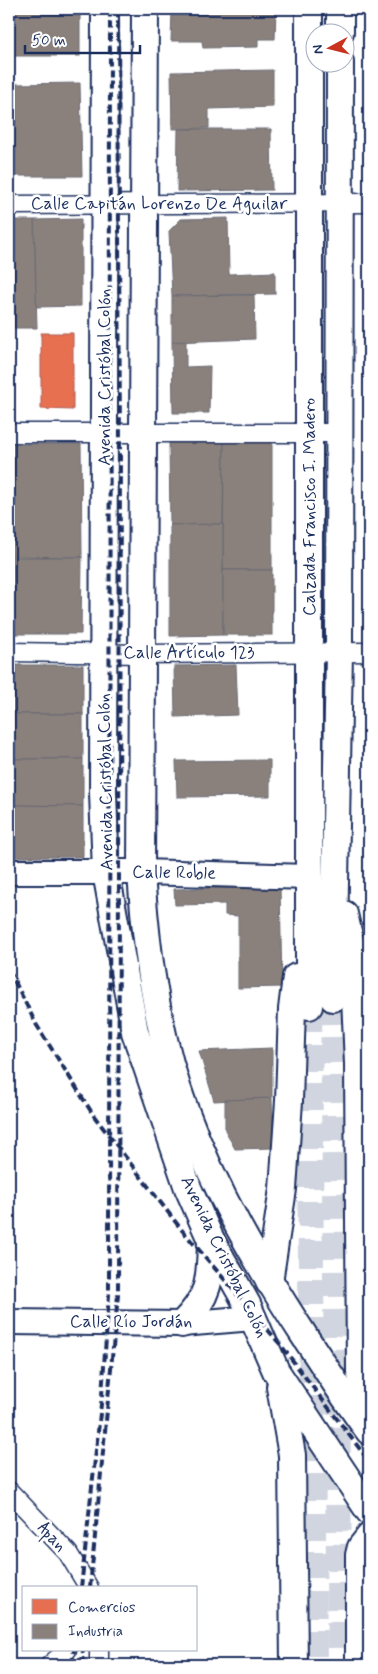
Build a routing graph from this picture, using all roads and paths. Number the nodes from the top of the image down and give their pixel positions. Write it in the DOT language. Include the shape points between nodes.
graph roads {
  1 [pos="105,9"];
  2 [pos="146,9"];
  3 [pos="309,9"];
  4 [pos="340,9"];
  5 [pos="340,22"];
  6 [pos="340,72"];
  7 [pos="340,202"];
  8 [pos="310,203"];
  9 [pos="369,203"];
  10 [pos="146,204"];
  11 [pos="9,205"];
  12 [pos="105,205"];
  13 [pos="9,433"];
  14 [pos="105,433"];
  15 [pos="143,433"];
  16 [pos="309,433"];
  17 [pos="339,433"];
  18 [pos="9,652"];
  19 [pos="310,652"];
  20 [pos="339,652"];
  21 [pos="369,652"];
  22 [pos="105,653"];
  23 [pos="143,654"];
  24 [pos="9,872"];
  25 [pos="106,872"];
  26 [pos="141,872"];
  27 [pos="309,877"];
  28 [pos="334,896"];
  29 [pos="309,946"];
  30 [pos="173,1112"];
  31 [pos="211,1240"];
  32 [pos="269,1282"];
  33 [pos="253,1318"];
  34 [pos="9,1322"];
  35 [pos="182,1324"];
  36 [pos="276,1371"];
  37 [pos="365,1415"];
  38 [pos="9,1491"];
  39 [pos="365,1505"];
  40 [pos="369,1537"];
  41 [pos="88,1586"];
  42 [pos="65,1652"];
  43 [pos="99,1652"];
  44 [pos="50,1665"];
  45 [pos="99,1665"];
  46 [pos="294,1665"];
  47 [pos="359,1665"];
  1 -- 12 [label="main road, Avenida Cristóbal Colón"];
  2 -- 10 [label="main road, Avenida Cristóbal Colón"];
  3 -- 8 [label="main road, Calzada Francisco I. Madero"];
  4 -- 5 [label="main road"];
  6 -- 7 [label="main road, Calzada Francisco I. Madero"];
  7 -- 8 [label="street, Calle Capitán Lorenzo De Aguilar"];
  7 -- 9 [label="street, Calle Capitán Lorenzo De Aguilar"];
  7 -- 17 [label="main road, Calzada Francisco I. Madero"];
  8 -- 10 [label="street, Calle Capitán Lorenzo De Aguilar"];
  8 -- 16 [label="main road, Calzada Francisco I. Madero"];
  10 -- 12 [label="street, Calle Capitán Lorenzo De Aguilar"];
  10 -- 15 [label="main road, Avenida Cristóbal Colón"];
  11 -- 12 [label="street, Calle Capitán Lorenzo De Aguilar"];
  12 -- 14 [label="main road, Avenida Cristóbal Colón"];
  13 -- 14 [label="street"];
  14 -- 15 [label="street"];
  14 -- 22 [label="main road, Avenida Cristóbal Colón"];
  15 -- 16 [label="street"];
  15 -- 23 [label="main road, Avenida Cristóbal Colón"];
  16 -- 17 [label="street"];
  16 -- 19 [label="main road, Calzada Francisco I. Madero"];
  17 -- 20 [label="main road, Calzada Francisco I. Madero"];
  18 -- 22 [label="street, Calle Artículo 123"];
  19 -- 20 [label="street, Calle Artículo 123"];
  19 -- 23 [label="street, Calle Artículo 123"];
  19 -- 27 [label="main road, Calzada Francisco I. Madero"];
  20 -- 21 [label="street, Calle Artículo 123"];
  20 -- 28 [label="main road, Calzada Francisco I. Madero"];
  22 -- 23 [label="street, Calle Artículo 123"];
  22 -- 25 [label="main road, Avenida Cristóbal Colón" via="103,793"];
  23 -- 26 [label="main road, Avenida Cristóbal Colón"];
  24 -- 25 [label="street, Calle Roble"];
  25 -- 26 [label="street, Calle Roble"];
  25 -- 30 [label="main road, Avenida Cristóbal Colón" via="135,1032"];
  26 -- 27 [label="street, Calle Roble"];
  26 -- 30 [label="main road, Avenida Cristóbal Colón" via="148,951"];
  27 -- 29 [label="main road, Calzada Francisco I. Madero"];
  28 -- 29 [label="main road, Calzada Francisco I. Madero" via="321,1002"];
  28 -- 37 [label="main road" via="346,919 353,960 358,1064 360,1372"];
  29 -- 32 [label="main road" via="293,989 283,1189"];
  30 -- 31 [label="main road, Avenida Cristóbal Colón" via="188,1188"];
  30 -- 32 [label="main road, Avenida Cristóbal Colón"];
  31 -- 33 [label="main road, Avenida Cristóbal Colón"];
  31 -- 35 [label="main road" via="209,1278 204,1298"];
  32 -- 37 [label="main road, Avenida Cristóbal Colón"];
  33 -- 35 [label="street, Calle Río Jordán"];
  33 -- 36 [label="main road, Avenida Cristóbal Colón"];
  34 -- 35 [label="street, Calle Río Jordán"];
  36 -- 39 [label="main road, Avenida Cristóbal Colón"];
  36 -- 46 [label="main road" via="292,1455"];
  38 -- 41 [label="street, Apan" via="68,1553"];
  40 -- 47 [label="main road" via="359,1555"];
  42 -- 44 [label="street"];
  43 -- 45 [label="street"];
}
